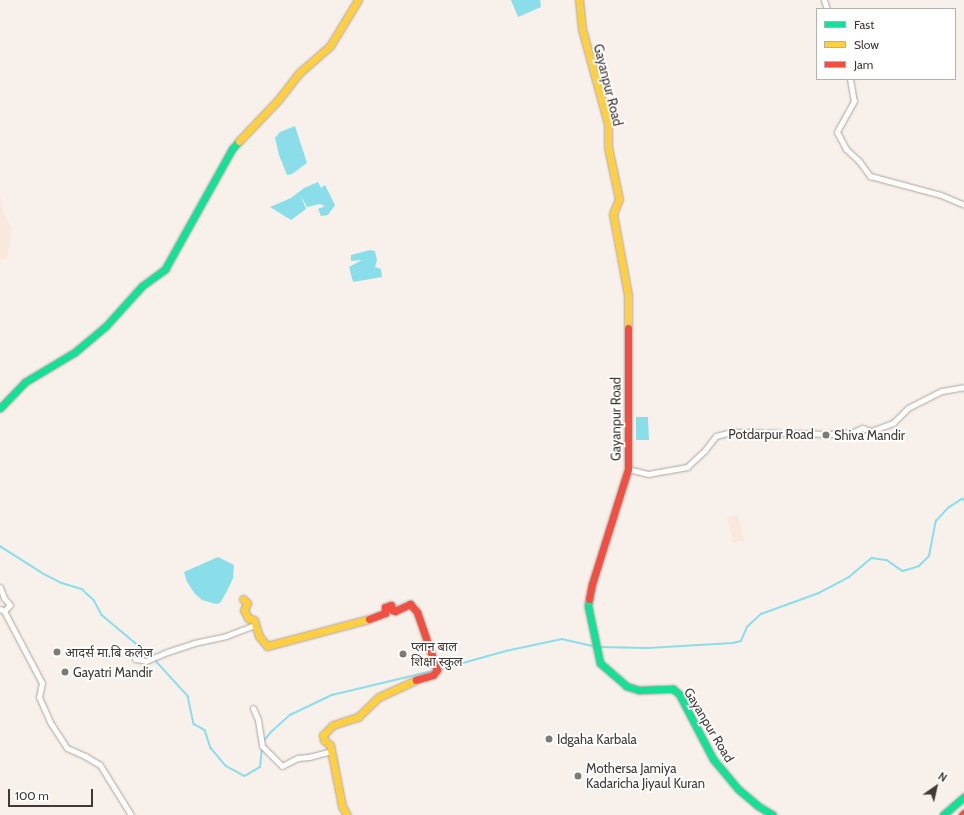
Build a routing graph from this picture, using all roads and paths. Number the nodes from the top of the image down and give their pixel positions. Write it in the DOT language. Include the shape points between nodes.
graph roads {
  1 [pos="358,0"];
  2 [pos="579,0"];
  3 [pos="850,80"];
  4 [pos="964,205"];
  5 [pos="964,388"];
  6 [pos="0,408"];
  7 [pos="628,469"];
  8 [pos="0,587"];
  9 [pos="242,599"];
  10 [pos="2,610"];
  11 [pos="255,625"];
  12 [pos="135,659"];
  13 [pos="253,708"];
  14 [pos="331,751"];
  15 [pos="964,797"];
  16 [pos="964,813"];
  17 [pos="131,815"];
  18 [pos="347,815"];
  19 [pos="773,815"];
  20 [pos="942,815"];
  21 [pos="962,815"];
  1 -- 6 [label="main road" via="330,46 298,74 278,100 232,148 165,269 142,286 105,328 49,370 25,382"];
  2 -- 7 [label="main road, Gayanpur Road" via="582,29 608,124 608,147 619,199 613,214 628,295"];
  3 -- 4 [label="street" via="854,101 837,132 846,149 870,176 941,195"];
  5 -- 7 [label="street, Potdarpur Road" via="942,391 908,408 893,423 871,430 862,428 853,432 831,434 731,432 716,436 687,467 648,474"];
  7 -- 19 [label="main road, Gayanpur Road" via="592,584 588,606 592,636 600,663 626,686 639,690 673,689 679,694 713,759 738,790"];
  8 -- 10 [label="street" via="10,605"];
  9 -- 11 [label="main road" via="247,603 244,610 248,618 254,620"];
  10 -- 17 [label="street" via="42,683 39,697 50,722 67,748 100,765"];
  11 -- 12 [label="street" via="226,636 167,652 150,660"];
  11 -- 14 [label="main road" via="267,646 363,621 385,613 385,607 391,604 392,610 395,611 410,604 417,612 437,670 433,675 379,697 354,720 332,725 323,736"];
  13 -- 14 [label="street" via="258,720 262,746 282,766 302,757"];
  14 -- 18 [label="main road" via="342,806"];
  15 -- 20 [label="main road"];
  16 -- 21 [label="main road"];
}
